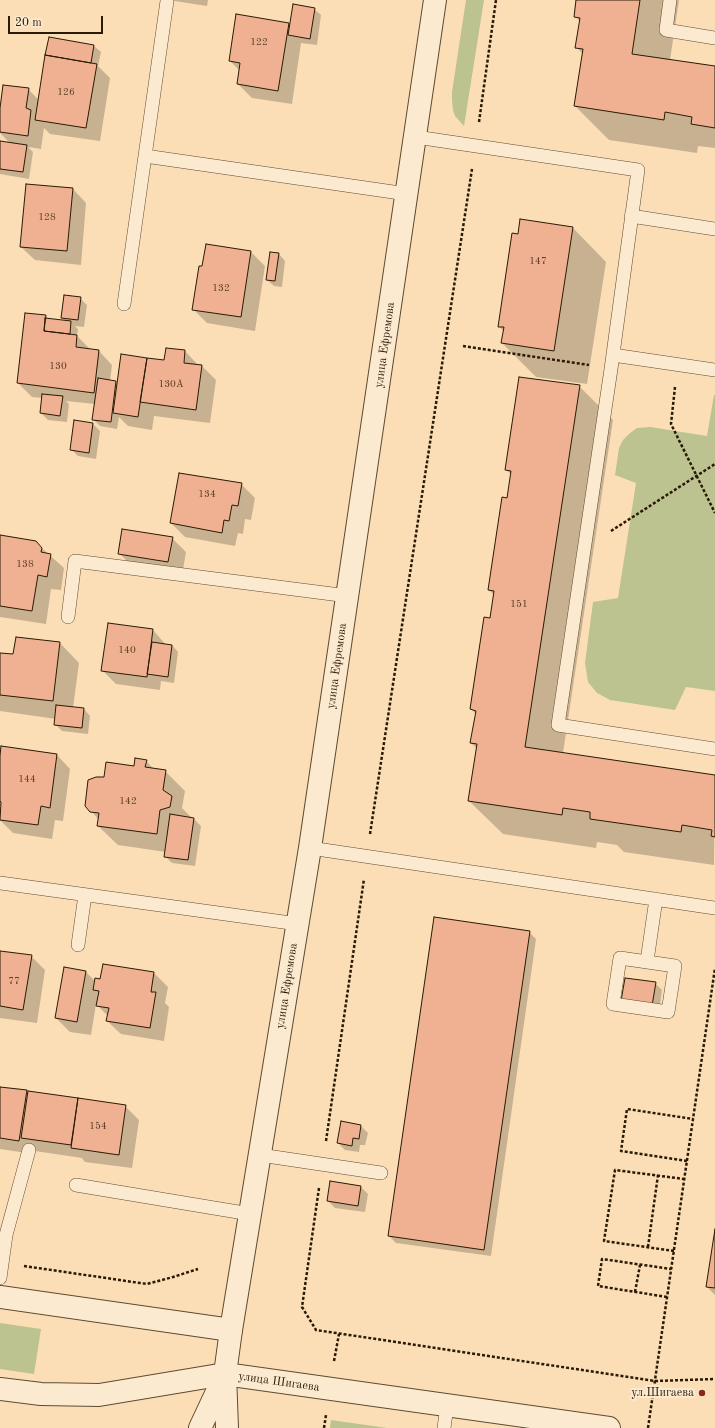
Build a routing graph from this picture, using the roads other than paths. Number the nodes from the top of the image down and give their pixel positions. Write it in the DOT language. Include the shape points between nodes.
graph roads {
  1 [pos="435,0"];
  2 [pos="670,0"];
  3 [pos="167,1"];
  4 [pos="715,38"];
  5 [pos="416,137"];
  6 [pos="145,156"];
  7 [pos="407,194"];
  8 [pos="631,216"];
  9 [pos="715,228"];
  10 [pos="124,304"];
  11 [pos="613,355"];
  12 [pos="715,370"];
  13 [pos="348,596"];
  14 [pos="68,617"];
  15 [pos="715,749"];
  16 [pos="310,848"];
  17 [pos="0,883"];
  18 [pos="85,895"];
  19 [pos="656,899"];
  20 [pos="715,908"];
  21 [pos="298,924"];
  22 [pos="78,945"];
  23 [pos="647,962"];
  24 [pos="30,1150"];
  25 [pos="260,1155"];
  26 [pos="381,1173"];
  27 [pos="76,1185"];
  28 [pos="250,1214"];
  29 [pos="0,1278"];
  30 [pos="0,1297"];
  31 [pos="231,1330"];
  32 [pos="225,1374"];
  33 [pos="0,1389"];
  34 [pos="447,1406"];
  35 [pos="200,1428"];
  36 [pos="227,1428"];
  37 [pos="444,1428"];
  38 [pos="608,1428"];
  1 -- 5 [label="street, улица Ефремова"];
  2 -- 4 [label="lane" via="666,30"];
  3 -- 6 [label="lane"];
  5 -- 7 [label="street, улица Ефремова"];
  5 -- 8 [label="lane" via="638,170"];
  6 -- 7 [label="lane"];
  6 -- 10 [label="lane"];
  7 -- 13 [label="street, улица Ефремова"];
  8 -- 9 [label="lane"];
  8 -- 11 [label="lane"];
  11 -- 12 [label="lane"];
  11 -- 15 [label="lane" via="558,725"];
  13 -- 14 [label="lane" via="75,561"];
  13 -- 16 [label="street, улица Ефремова"];
  16 -- 19 [label="lane"];
  16 -- 21 [label="street, улица Ефремова"];
  17 -- 18 [label="lane"];
  18 -- 21 [label="lane"];
  18 -- 22 [label="lane"];
  19 -- 20 [label="lane"];
  19 -- 23 [label="lane"];
  21 -- 25 [label="street, улица Ефремова"];
  23 -- 23 [label="lane" via="620,958 613,1004 668,1012 675,966"];
  24 -- 29 [label="lane" via="6,1235"];
  25 -- 26 [label="lane"];
  25 -- 28 [label="street, улица Ефремова"];
  27 -- 28 [label="lane"];
  28 -- 31 [label="street, улица Ефремова"];
  30 -- 31 [label="street"];
  31 -- 32 [label="street, улица Шигаева"];
  32 -- 33 [label="street" via="99,1395 41,1394"];
  32 -- 34 [label="street, улица Шигаева"];
  32 -- 35 [label="street"];
  32 -- 36 [label="street"];
  34 -- 37 [label="lane"];
  34 -- 38 [label="street, улица Шигаева"];
}
